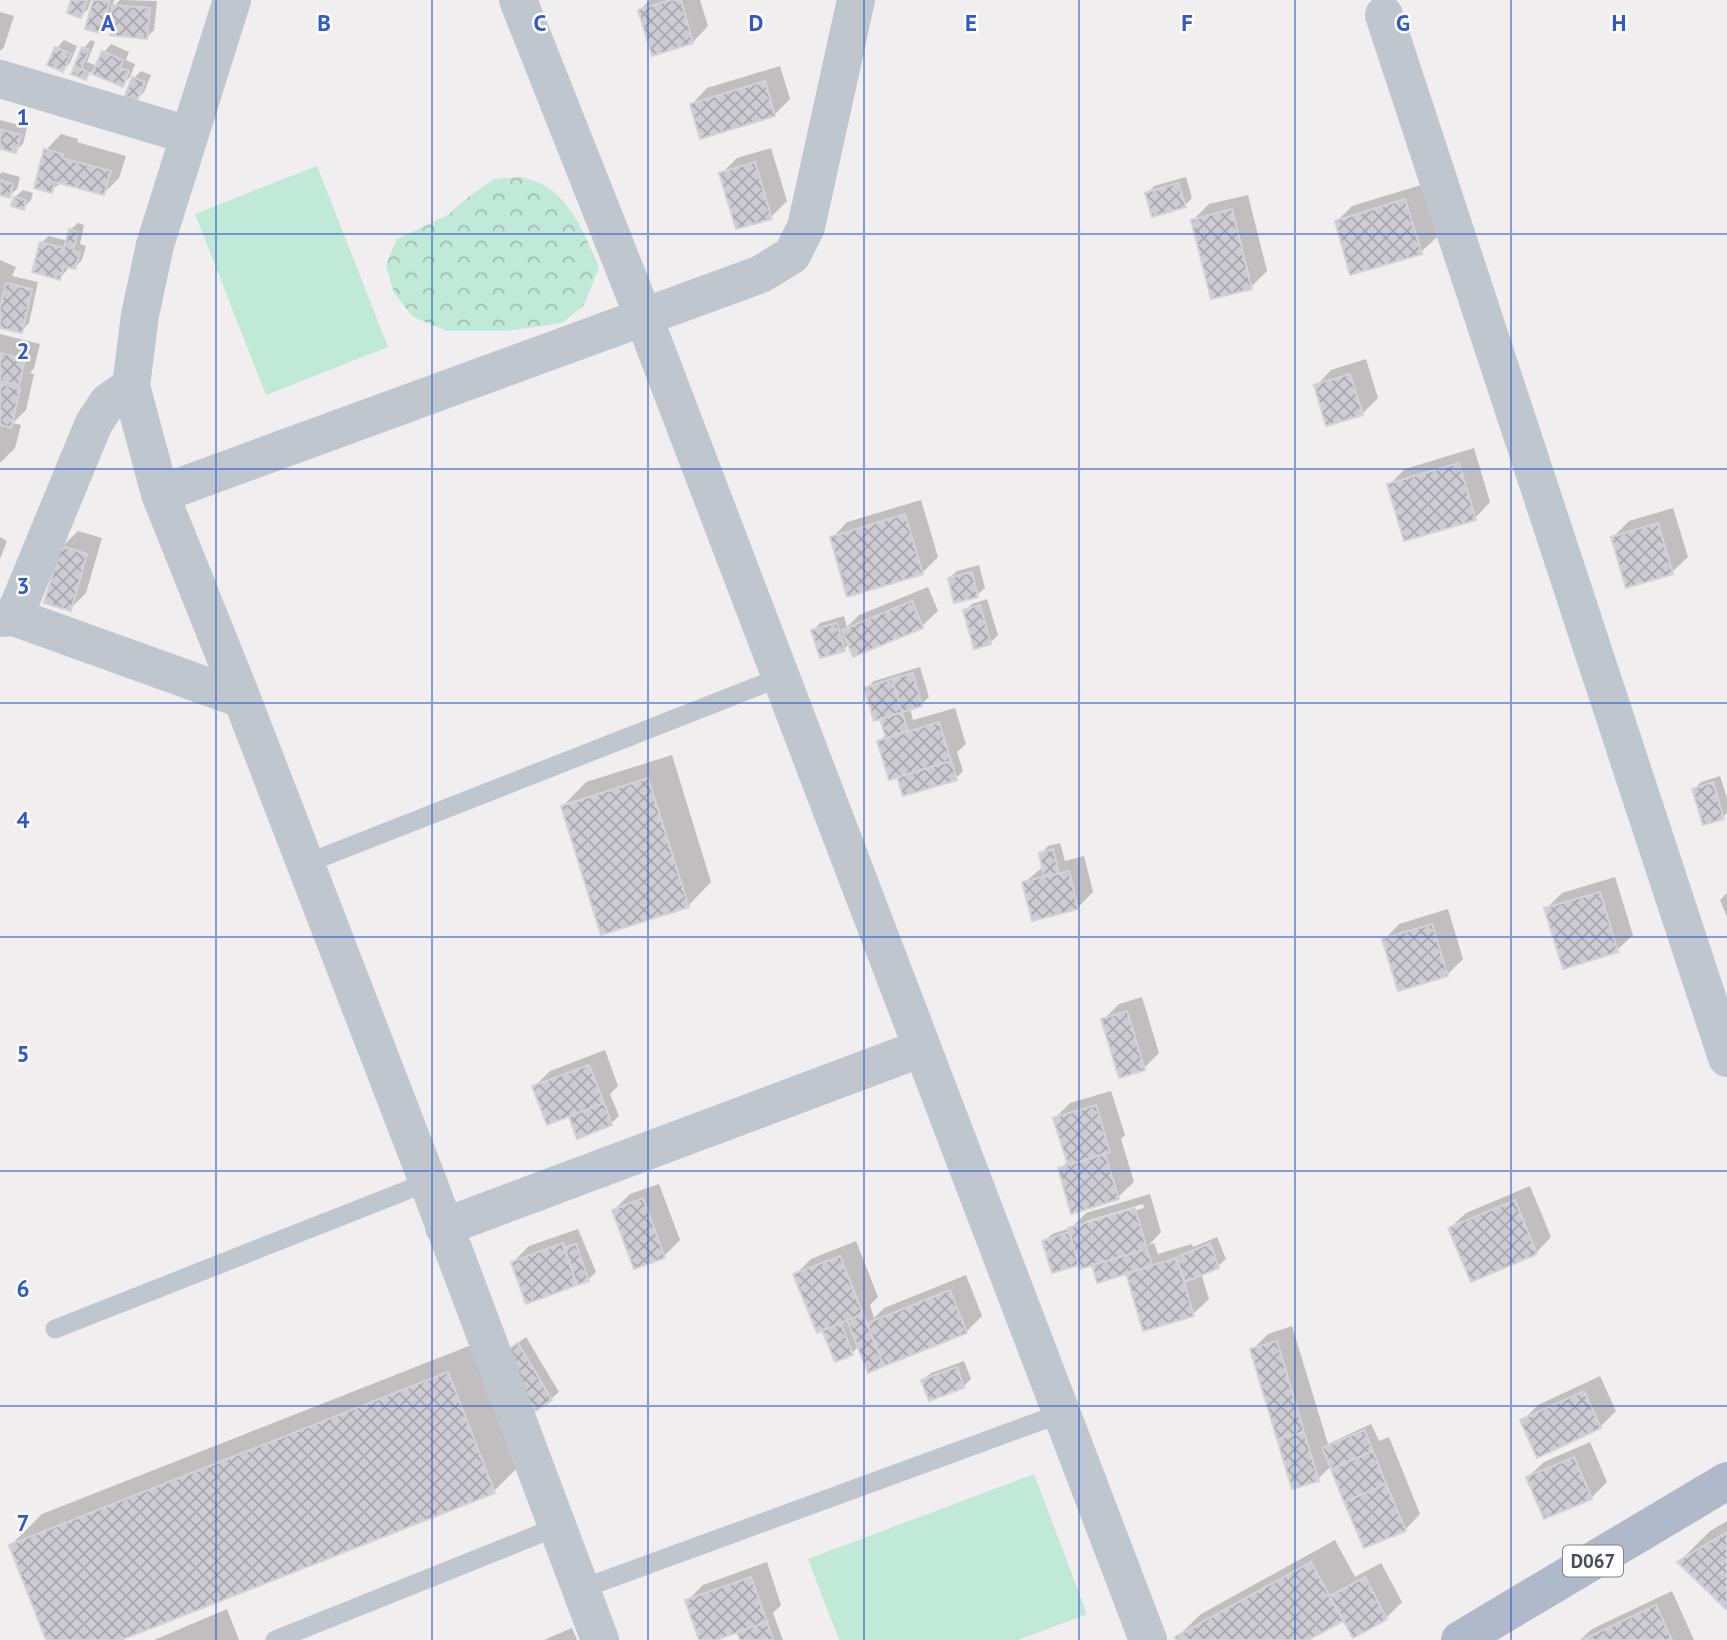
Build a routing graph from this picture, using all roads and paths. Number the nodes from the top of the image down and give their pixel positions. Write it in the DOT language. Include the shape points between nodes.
graph roads {
  1 [pos="232,0"];
  2 [pos="518,0"];
  3 [pos="856,0"];
  4 [pos="1384,15"];
  5 [pos="0,79"];
  6 [pos="188,135"];
  7 [pos="644,318"];
  8 [pos="131,386"];
  9 [pos="160,494"];
  10 [pos="7,618"];
  11 [pos="781,677"];
  12 [pos="242,699"];
  13 [pos="305,864"];
  14 [pos="922,1048"];
  15 [pos="1727,1058"];
  16 [pos="428,1182"];
  17 [pos="444,1227"];
  18 [pos="55,1329"];
  19 [pos="1062,1413"];
  20 [pos="1727,1482"];
  21 [pos="557,1527"];
  22 [pos="580,1589"];
  23 [pos="275,1640"];
  24 [pos="600,1640"];
  25 [pos="1148,1640"];
  26 [pos="1460,1640"];
  1 -- 6 [label="street"];
  2 -- 7 [label="street"];
  3 -- 7 [label="street" via="806,227 792,255 761,274"];
  4 -- 15 [label="street"];
  5 -- 6 [label="street"];
  6 -- 8 [label="street" via="155,245"];
  7 -- 9 [label="street"];
  7 -- 11 [label="street"];
  8 -- 9 [label="street"];
  8 -- 10 [label="street" via="108,402 94,423"];
  9 -- 12 [label="street"];
  10 -- 12 [label="street"];
  11 -- 13 [label="lane"];
  11 -- 14 [label="street"];
  12 -- 13 [label="street"];
  13 -- 16 [label="street"];
  14 -- 17 [label="street"];
  14 -- 19 [label="street"];
  16 -- 17 [label="street"];
  16 -- 18 [label="lane"];
  17 -- 21 [label="street"];
  19 -- 22 [label="lane"];
  19 -- 25 [label="street"];
  20 -- 26 [label="main road, D067"];
  21 -- 22 [label="street"];
  21 -- 23 [label="lane"];
  22 -- 24 [label="street"];
}
